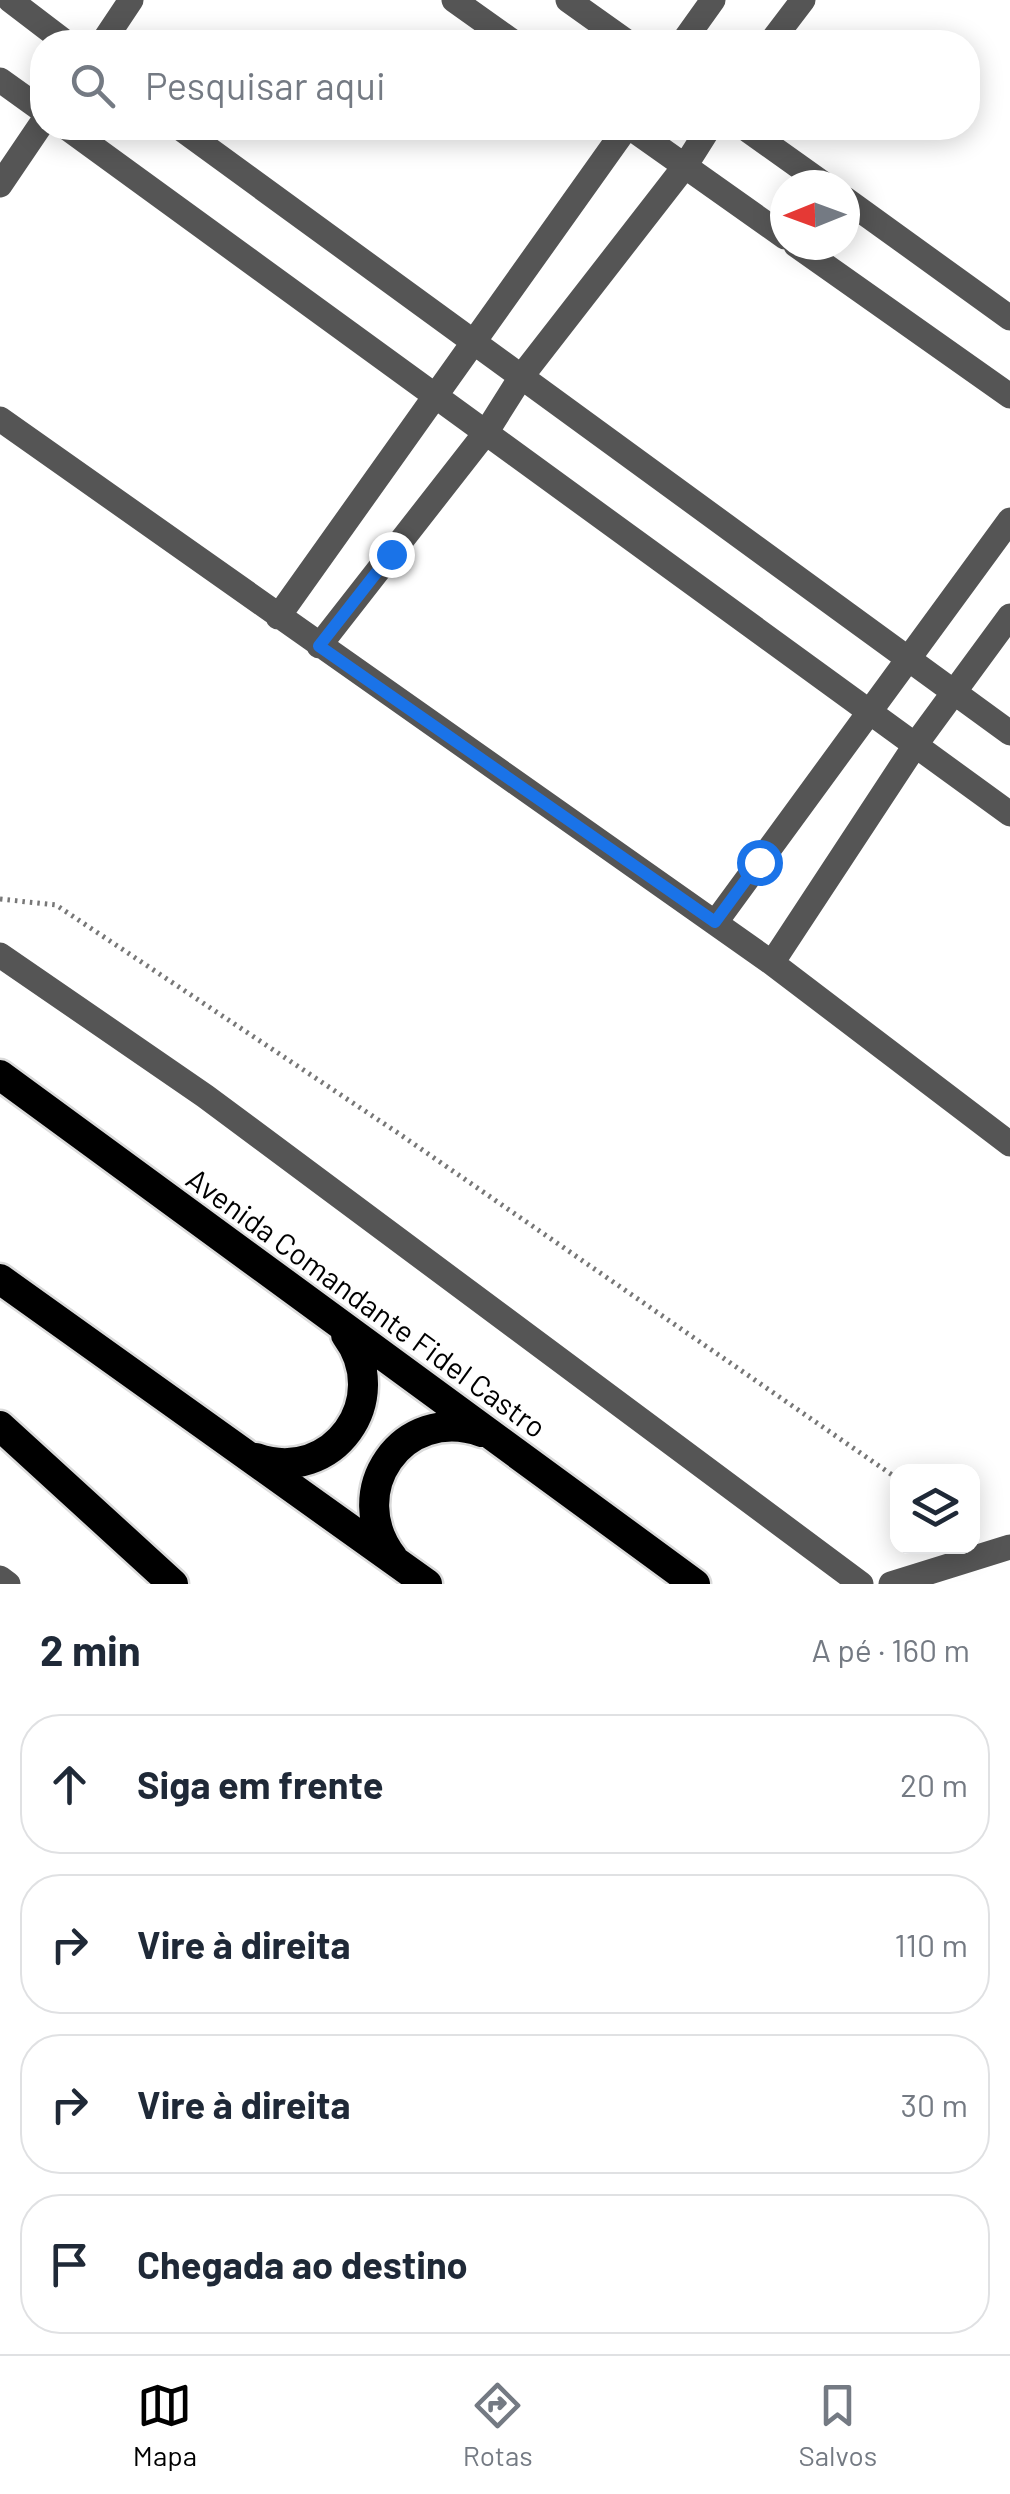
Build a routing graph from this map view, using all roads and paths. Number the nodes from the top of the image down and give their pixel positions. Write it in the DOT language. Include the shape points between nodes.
graph roads {
  1 [pos="10,0"];
  2 [pos="131,0"];
  3 [pos="454,0"];
  4 [pos="568,0"];
  5 [pos="713,0"];
  6 [pos="803,0"];
  7 [pos="49,30"];
  8 [pos="111,30"];
  9 [pos="496,30"];
  10 [pos="610,30"];
  11 [pos="692,30"];
  12 [pos="779,30"];
  13 [pos="0,80"];
  14 [pos="30,101"];
  15 [pos="30,140"];
  16 [pos="83,140"];
  17 [pos="197,140"];
  18 [pos="619,140"];
  19 [pos="646,140"];
  20 [pos="700,140"];
  21 [pos="763,140"];
  22 [pos="684,166"];
  23 [pos="804,170"];
  24 [pos="0,185"];
  25 [pos="860,210"];
  26 [pos="770,226"];
  27 [pos="817,260"];
  28 [pos="1010,318"];
  29 [pos="472,340"];
  30 [pos="521,377"];
  31 [pos="435,394"];
  32 [pos="1010,396"];
  33 [pos="0,419"];
  34 [pos="487,431"];
  35 [pos="1010,520"];
  36 [pos="1010,616"];
  37 [pos="278,617"];
  38 [pos="319,646"];
  39 [pos="906,658"];
  40 [pos="953,692"];
  41 [pos="868,709"];
  42 [pos="1010,734"];
  43 [pos="916,744"];
  44 [pos="1010,814"];
  45 [pos="0,899"];
  46 [pos="715,922"];
  47 [pos="0,955"];
  48 [pos="772,963"];
  49 [pos="0,1075"];
  50 [pos="1010,1144"];
  51 [pos="0,1280"];
  52 [pos="329,1319"];
  53 [pos="0,1426"];
  54 [pos="494,1438"];
  55 [pos="237,1448"];
  56 [pos="890,1473"];
  57 [pos="1010,1547"];
  58 [pos="415,1575"];
  59 [pos="0,1578"];
  60 [pos="8,1584"];
  61 [pos="174,1584"];
  62 [pos="695,1584"];
  63 [pos="860,1584"];
  64 [pos="890,1584"];
  1 -- 7 [label="street"];
  2 -- 8 [label="street"];
  3 -- 9 [label="street"];
  4 -- 10 [label="street"];
  5 -- 11 [label="street"];
  6 -- 12 [label="street"];
  13 -- 14 [label="street"];
  15 -- 24 [label="street"];
  16 -- 31 [label="street"];
  17 -- 29 [label="street"];
  18 -- 29 [label="street"];
  19 -- 22 [label="street"];
  20 -- 22 [label="street"];
  21 -- 23 [label="street"];
  22 -- 26 [label="street"];
  22 -- 30 [label="street"];
  25 -- 28 [label="street"];
  27 -- 32 [label="street"];
  29 -- 30 [label="street"];
  29 -- 31 [label="street"];
  30 -- 34 [label="street"];
  30 -- 39 [label="street"];
  31 -- 34 [label="street"];
  31 -- 37 [label="street"];
  33 -- 37 [label="street"];
  34 -- 38 [label="street"];
  34 -- 41 [label="street"];
  35 -- 39 [label="street"];
  36 -- 40 [label="street"];
  37 -- 38 [label="street"];
  38 -- 46 [label="street"];
  39 -- 40 [label="street"];
  39 -- 41 [label="street"];
  40 -- 42 [label="street"];
  40 -- 43 [label="street"];
  41 -- 43 [label="street"];
  41 -- 46 [label="street"];
  43 -- 44 [label="street"];
  43 -- 48 [label="street"];
  45 -- 56 [label="path" via="56,905"];
  46 -- 48 [label="street"];
  47 -- 63 [label="street" via="205,1096"];
  48 -- 50 [label="street"];
  49 -- 52 [label="highway, Avenida Comandante Fidel Castro"];
  51 -- 55 [label="highway"];
  52 -- 54 [label="highway, Avenida Comandante Fidel Castro"];
  52 -- 55 [label="highway" via="354,1346 363,1370 364,1395 350,1430 322,1456 299,1463 261,1460"];
  53 -- 61 [label="highway"];
  54 -- 58 [label="highway" via="458,1425 432,1428 388,1457 372,1508 384,1546"];
  54 -- 62 [label="highway, Avenida Comandante Fidel Castro"];
  55 -- 58 [label="highway"];
  57 -- 64 [label="street"];
  59 -- 60 [label="street"];
}
